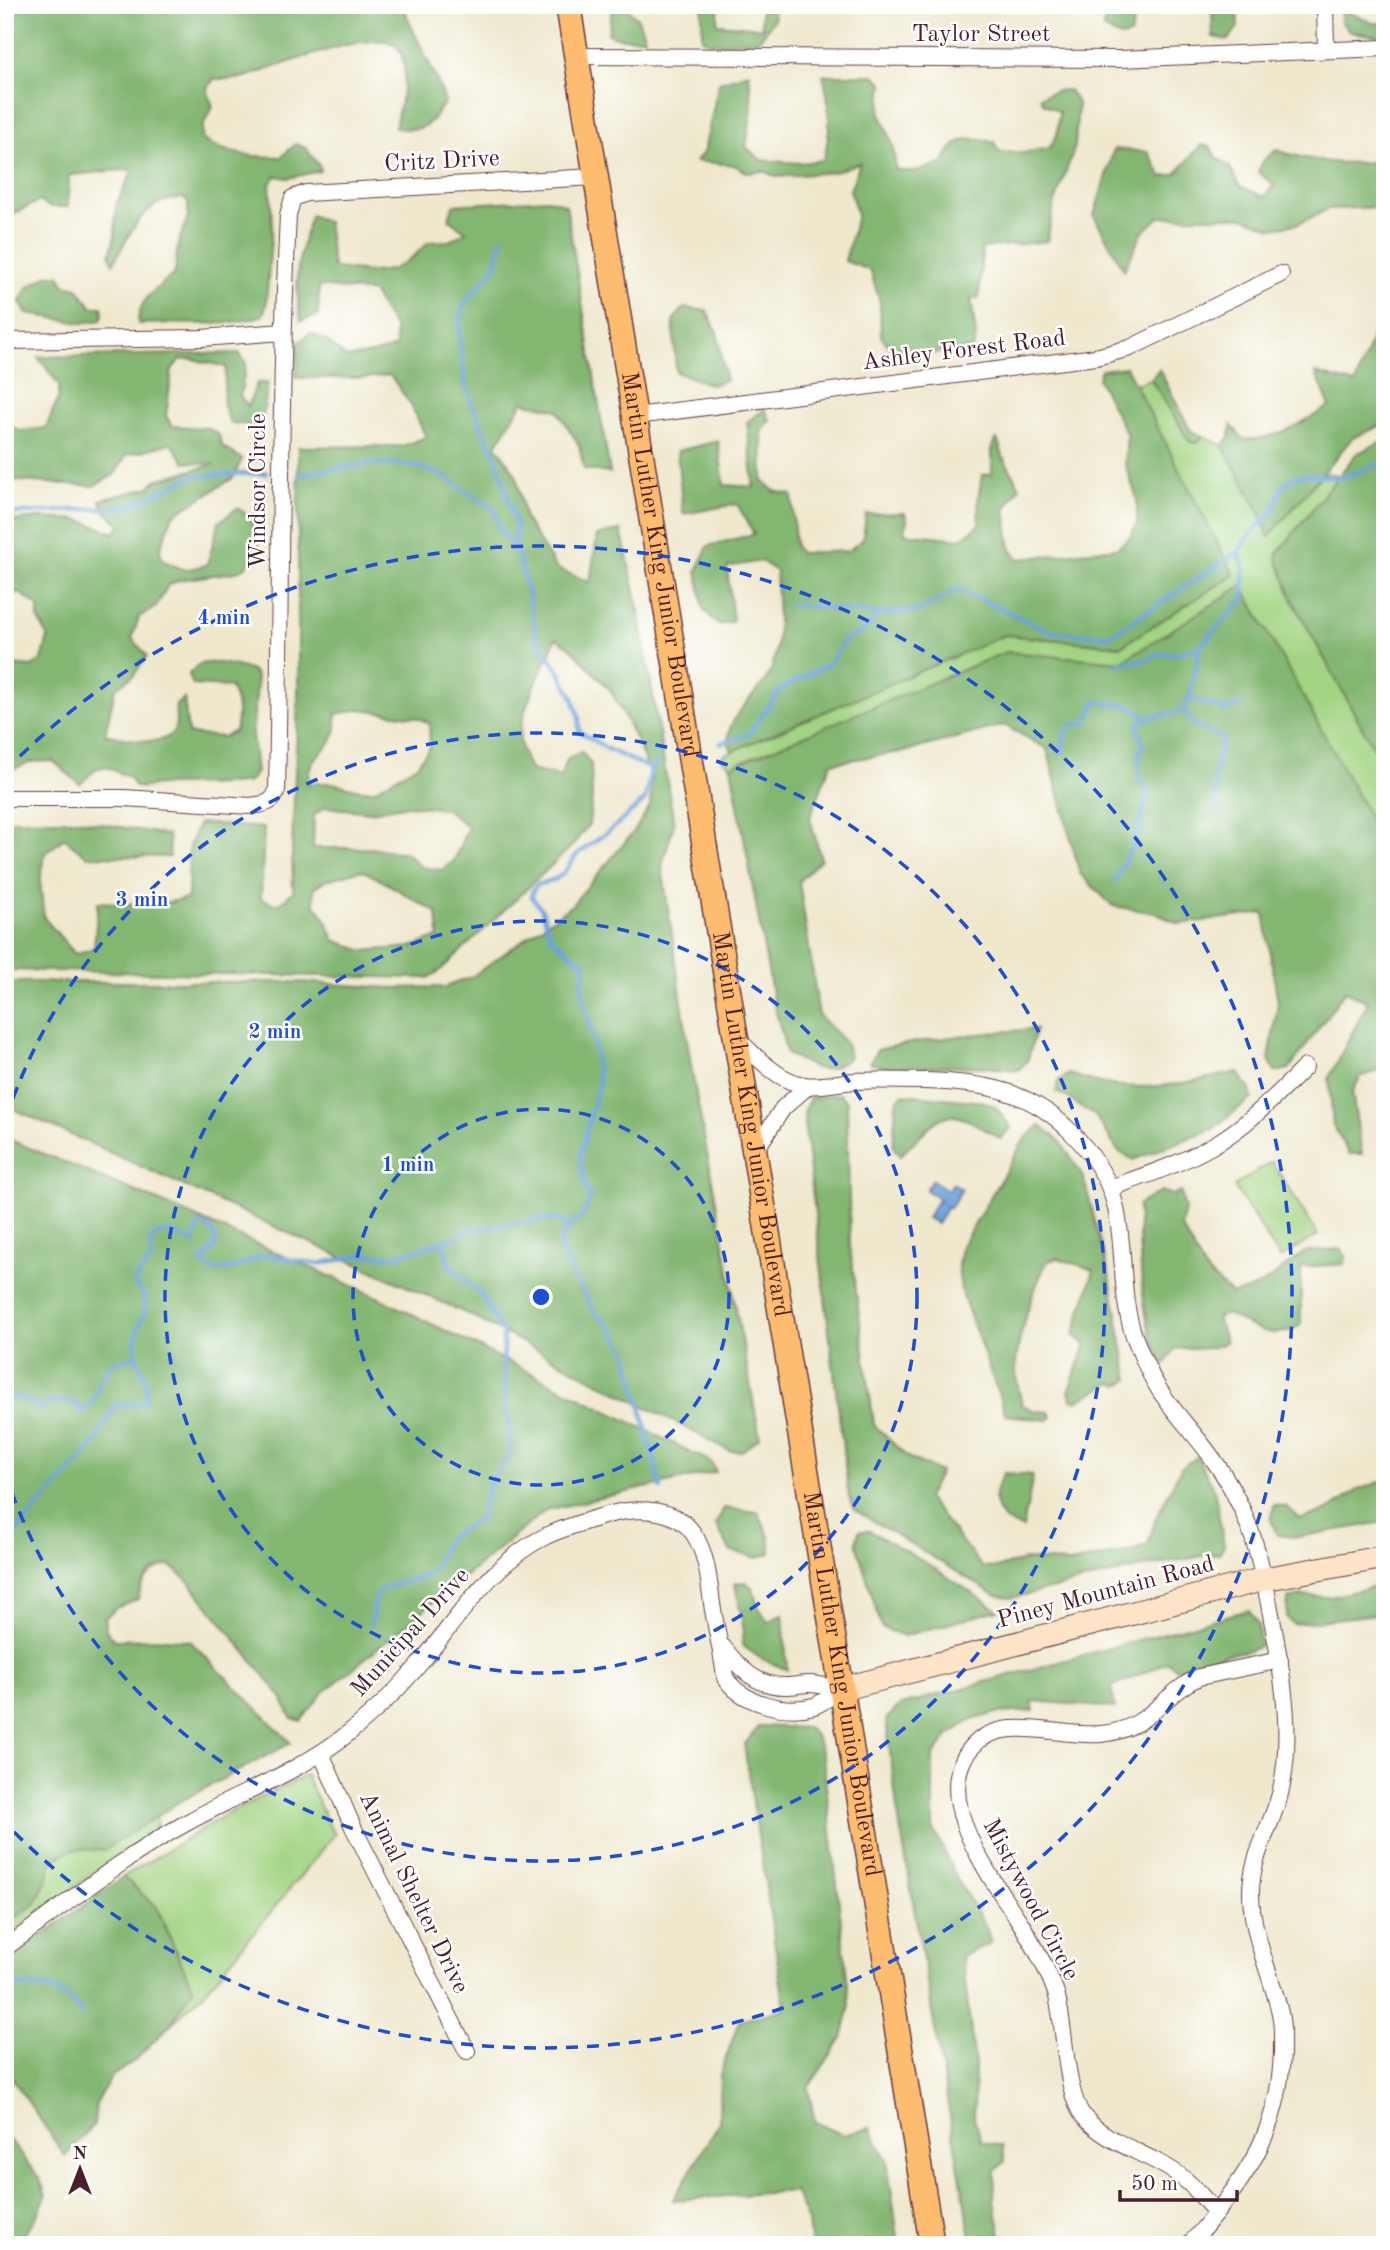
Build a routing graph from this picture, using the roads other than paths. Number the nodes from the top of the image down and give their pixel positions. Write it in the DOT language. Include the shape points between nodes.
graph roads {
  1 [pos="568,5"];
  2 [pos="1325,5"];
  3 [pos="1385,48"];
  4 [pos="1326,49"];
  5 [pos="576,56"];
  6 [pos="596,177"];
  7 [pos="293,198"];
  8 [pos="1281,274"];
  9 [pos="283,332"];
  10 [pos="5,341"];
  11 [pos="636,416"];
  12 [pos="5,798"];
  13 [pos="737,1039"];
  14 [pos="1305,1068"];
  15 [pos="808,1086"];
  16 [pos="755,1151"];
  17 [pos="1110,1188"];
  18 [pos="1385,1557"];
  19 [pos="1264,1579"];
  20 [pos="1280,1660"];
  21 [pos="842,1689"];
  22 [pos="321,1753"];
  23 [pos="5,1948"];
  24 [pos="467,2052"];
  25 [pos="1216,2213"];
  26 [pos="932,2245"];
  27 [pos="1188,2245"];
  1 -- 5 [label="main road, Martin Luther King Junior Boulevard"];
  2 -- 4 [label="street"];
  3 -- 4 [label="street, Taylor Street"];
  4 -- 5 [label="street, Taylor Street" via="1119,59"];
  5 -- 6 [label="main road, Martin Luther King Junior Boulevard"];
  6 -- 7 [label="street, Critz Drive" via="306,193"];
  6 -- 11 [label="main road, Martin Luther King Junior Boulevard"];
  7 -- 9 [label="street, Windsor Circle" via="288,215"];
  8 -- 11 [label="street, Ashley Forest Road" via="1130,348 1096,357"];
  9 -- 10 [label="street"];
  9 -- 12 [label="street, Windsor Circle" via="275,798 251,806 124,798"];
  11 -- 13 [label="main road, Martin Luther King Junior Boulevard"];
  13 -- 15 [label="street" via="778,1073"];
  13 -- 16 [label="main road, Martin Luther King Junior Boulevard"];
  14 -- 17 [label="street" via="1272,1102 1212,1146"];
  15 -- 16 [label="street" via="783,1108"];
  15 -- 17 [label="street" via="862,1080 968,1083 1011,1093 1041,1108 1072,1133"];
  16 -- 21 [label="main road, Martin Luther King Junior Boulevard"];
  17 -- 19 [label="street" via="1118,1219 1124,1296 1142,1358 1166,1401 1208,1452 1242,1506"];
  18 -- 19 [label="street, Piney Mountain Road"];
  19 -- 20 [label="street"];
  19 -- 21 [label="street, Piney Mountain Road"];
  20 -- 25 [label="street" via="1286,1725 1280,1793 1260,1845 1251,1888 1255,1936 1283,2028 1282,2074 1275,2113 1261,2147"];
  20 -- 25 [label="street, Mistywood Circle" via="1199,1677 1148,1718 1119,1731 994,1731 961,1762 957,1786 971,1843 1025,1931 1055,1992 1074,2096 1084,2116 1107,2135 1186,2179"];
  21 -- 22 [label="street, Municipal Drive" via="814,1706 789,1708 744,1697 725,1677 709,1576 692,1532 666,1514 619,1512 545,1537 498,1570 398,1688"];
  21 -- 26 [label="main road, Martin Luther King Junior Boulevard"];
  22 -- 23 [label="street, Municipal Drive" via="149,1845"];
  22 -- 24 [label="street, Animal Shelter Drive" via="353,1827"];
  25 -- 27 [label="street"];
}
